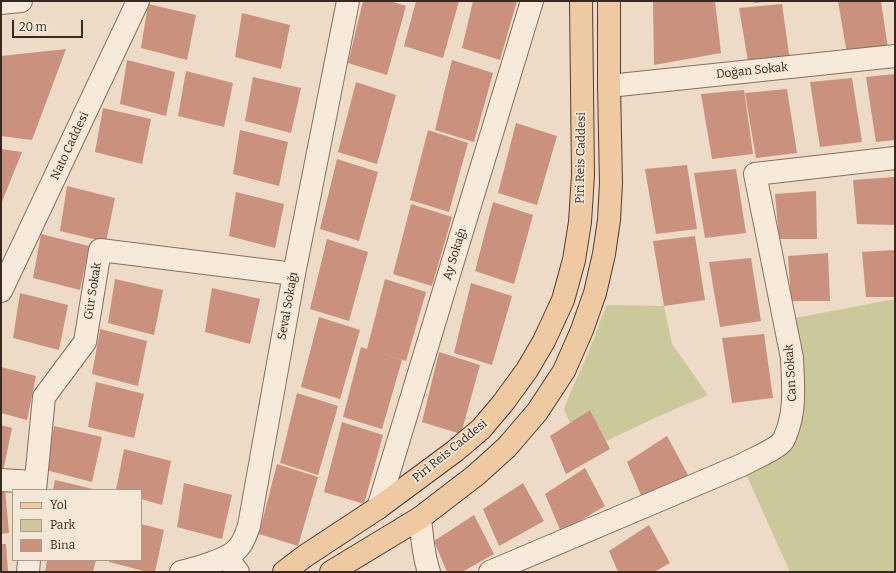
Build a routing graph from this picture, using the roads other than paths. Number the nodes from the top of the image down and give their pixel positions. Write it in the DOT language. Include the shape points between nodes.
graph roads {
  1 [pos="21,1"];
  2 [pos="138,1"];
  3 [pos="348,1"];
  4 [pos="532,1"];
  5 [pos="581,1"];
  6 [pos="609,1"];
  7 [pos="1,3"];
  8 [pos="895,56"];
  9 [pos="609,86"];
  10 [pos="895,158"];
  11 [pos="294,274"];
  12 [pos="1,291"];
  13 [pos="1,480"];
  14 [pos="35,486"];
  15 [pos="378,508"];
  16 [pos="420,518"];
  17 [pos="29,561"];
  18 [pos="232,564"];
  19 [pos="340,570"];
  20 [pos="28,572"];
  21 [pos="180,572"];
  22 [pos="284,572"];
  23 [pos="430,572"];
  24 [pos="490,572"];
  1 -- 7 [label="street"];
  2 -- 12 [label="street, Nato Caddesi"];
  3 -- 11 [label="street, Seval Sokağı"];
  4 -- 15 [label="street, Ay Sokağı"];
  5 -- 15 [label="main road, Piri Reis Caddesi" via="583,175 574,260 563,300 527,370 504,403 481,429"];
  6 -- 9 [label="main road"];
  8 -- 9 [label="street, Doğan Sokak"];
  9 -- 16 [label="main road" via="609,220 595,293 582,330 564,371 538,412 507,447 476,475"];
  10 -- 24 [label="street, Can Sokak" via="755,174 792,358 792,413 783,442 742,464"];
  11 -- 14 [label="street, Gür Sokak" via="100,250 85,342 44,397"];
  11 -- 18 [label="street, Seval Sokağı" via="249,526"];
  13 -- 14 [label="street"];
  15 -- 22 [label="main road, Piri Reis Caddesi"];
  16 -- 19 [label="main road"];
  16 -- 23 [label="street" via="423,546"];
  17 -- 20 [label="street"];
  18 -- 21 [label="street, Seval Sokağı" via="205,566"];
}
